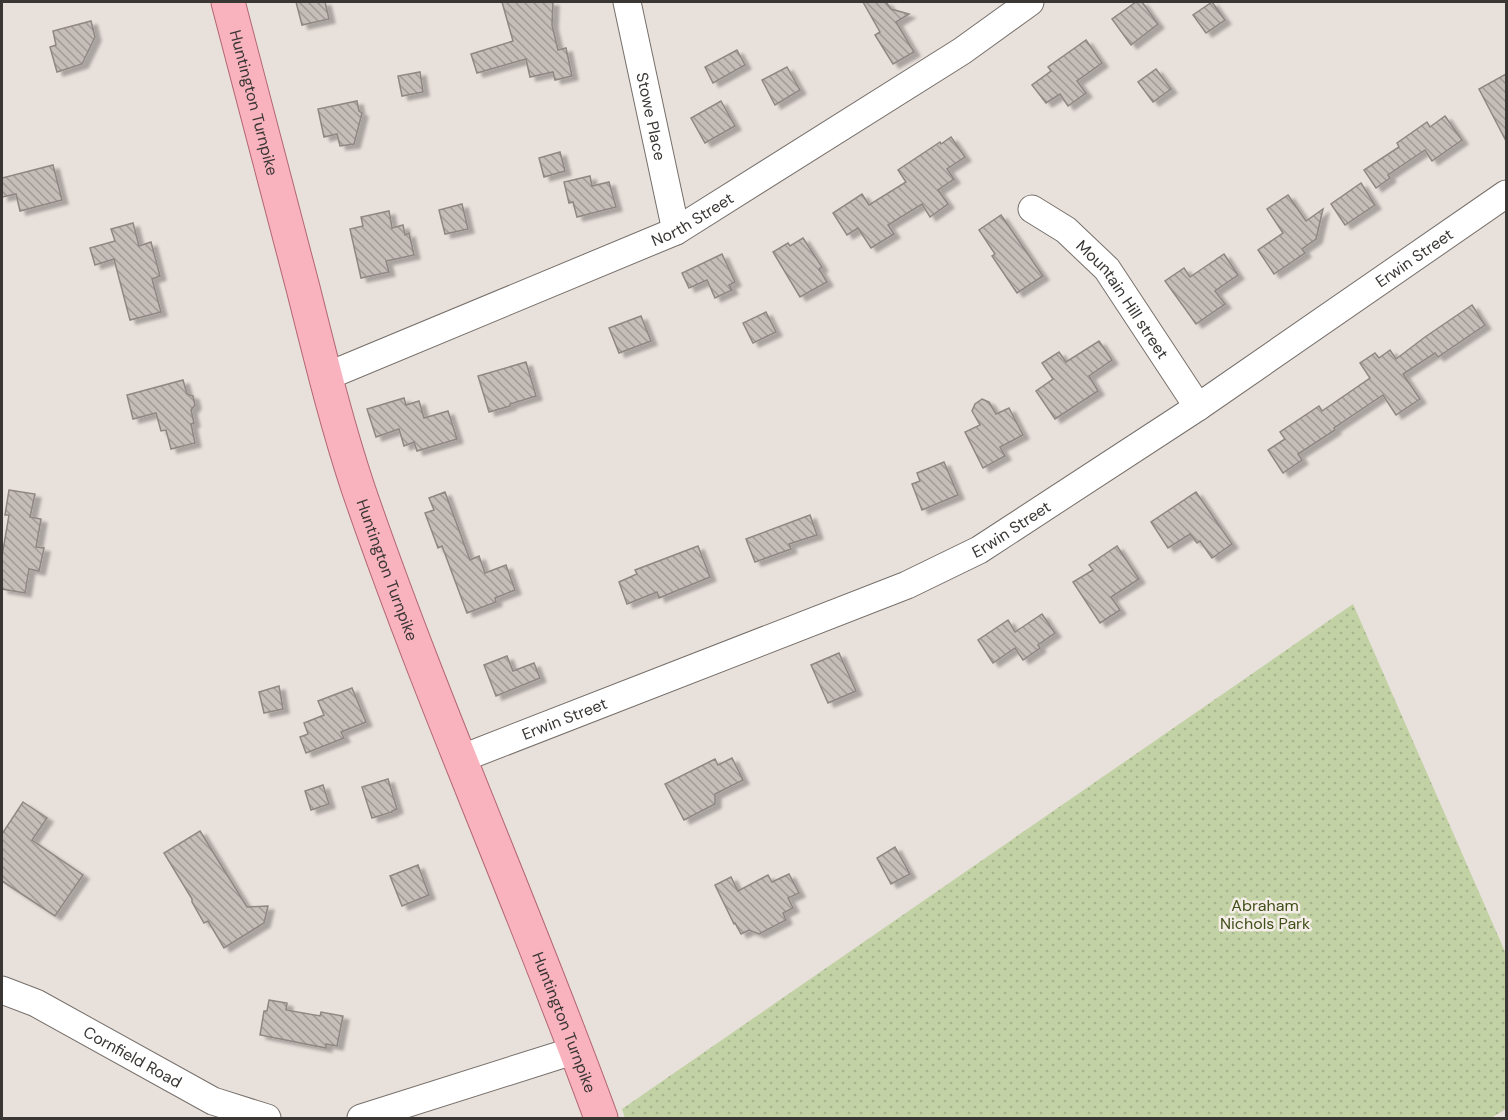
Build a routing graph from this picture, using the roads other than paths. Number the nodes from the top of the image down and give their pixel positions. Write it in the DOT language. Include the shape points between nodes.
graph roads {
  1 [pos="228,2"];
  2 [pos="627,2"];
  3 [pos="1029,2"];
  4 [pos="1506,194"];
  5 [pos="1032,210"];
  6 [pos="676,231"];
  7 [pos="325,377"];
  8 [pos="1198,407"];
  9 [pos="460,759"];
  10 [pos="2,990"];
  11 [pos="576,1050"];
  12 [pos="267,1119"];
  13 [pos="362,1119"];
  14 [pos="601,1119"];
  1 -- 7 [label="main road, Huntington Turnpike"];
  2 -- 6 [label="street, Stowe Place"];
  3 -- 6 [label="street, North Street" via="962,51"];
  4 -- 8 [label="street, Erwin Street"];
  5 -- 8 [label="street, Mountain Hill street" via="1066,230 1107,269"];
  6 -- 7 [label="street, North Street"];
  7 -- 9 [label="main road, Huntington Turnpike" via="384,562"];
  8 -- 9 [label="street, Erwin Street" via="979,550 907,585"];
  9 -- 11 [label="main road, Huntington Turnpike"];
  10 -- 12 [label="street, Cornfield Road" via="36,1004 213,1101"];
  11 -- 13 [label="street"];
  11 -- 14 [label="main road, Huntington Turnpike"];
}
